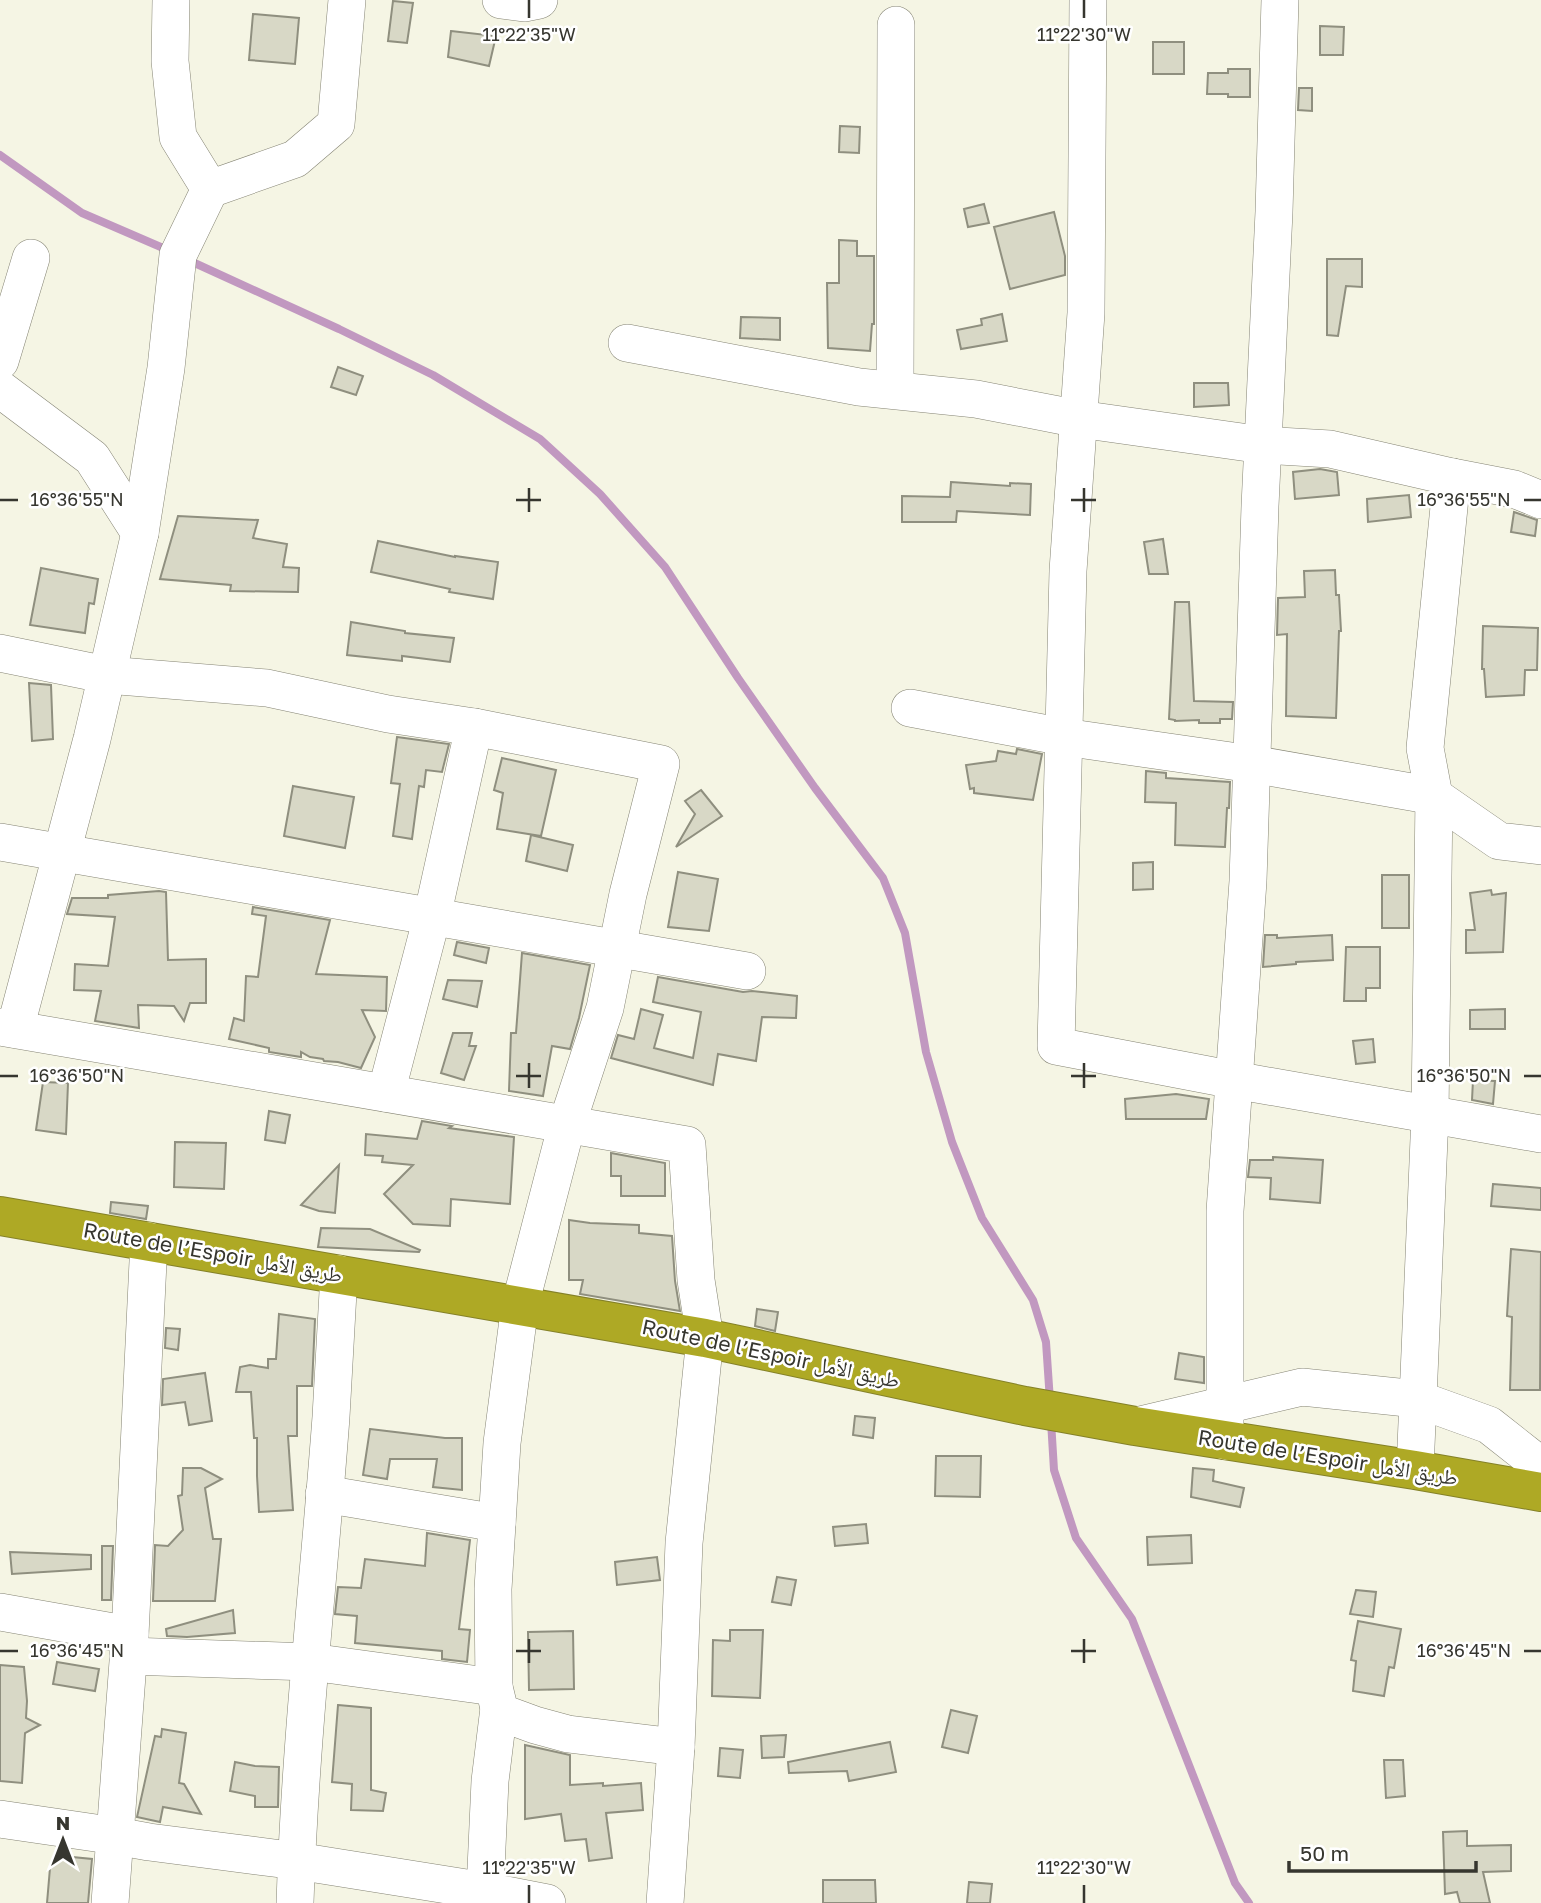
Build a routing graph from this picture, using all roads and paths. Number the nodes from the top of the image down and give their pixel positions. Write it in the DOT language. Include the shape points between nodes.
graph roads {
  1 [pos="171,0"];
  2 [pos="347,0"];
  3 [pos="501,0"];
  4 [pos="539,0"];
  5 [pos="1088,0"];
  6 [pos="1280,0"];
  7 [pos="896,25"];
  8 [pos="209,189"];
  9 [pos="31,258"];
  10 [pos="627,343"];
  11 [pos="0,361"];
  12 [pos="0,389"];
  13 [pos="895,390"];
  14 [pos="1079,419"];
  15 [pos="1263,444"];
  16 [pos="1452,477"];
  17 [pos="1541,500"];
  18 [pos="140,533"];
  19 [pos="0,653"];
  20 [pos="107,675"];
  21 [pos="910,708"];
  22 [pos="474,727"];
  23 [pos="1064,737"];
  24 [pos="1252,764"];
  25 [pos="1434,796"];
  26 [pos="0,842"];
  27 [pos="1541,846"];
  28 [pos="62,853"];
  29 [pos="432,917"];
  30 [pos="617,949"];
  31 [pos="747,971"];
  32 [pos="8,1028"];
  33 [pos="1234,1080"];
  34 [pos="386,1093"];
  35 [pos="1430,1115"];
  36 [pos="568,1124"];
  37 [pos="1541,1134"];
  38 [pos="0,1216"];
  39 [pos="149,1241"];
  40 [pos="339,1274"];
  41 [pos="520,1305"];
  42 [pos="705,1338"];
  43 [pos="1418,1399"];
  44 [pos="1225,1423"];
  45 [pos="1541,1466"];
  46 [pos="1415,1470"];
  47 [pos="1541,1492"];
  48 [pos="324,1494"];
  49 [pos="497,1523"];
  50 [pos="0,1612"];
  51 [pos="129,1646"];
  52 [pos="311,1662"];
  53 [pos="497,1698"];
  54 [pos="676,1747"];
  55 [pos="0,1819"];
  56 [pos="116,1836"];
  57 [pos="297,1861"];
  58 [pos="485,1891"];
  59 [pos="110,1903"];
  60 [pos="295,1903"];
  61 [pos="547,1903"];
  62 [pos="665,1903"];
  1 -- 8 [label="street" via="170,61 178,137"];
  2 -- 8 [label="street" via="336,124 295,159"];
  3 -- 4 [label="street"];
  5 -- 14 [label="street" via="1086,313"];
  6 -- 15 [label="street"];
  7 -- 13 [label="street"];
  8 -- 18 [label="street" via="178,255"];
  9 -- 11 [label="street"];
  10 -- 13 [label="street"];
  12 -- 18 [label="street" via="92,458"];
  13 -- 14 [label="street" via="976,398"];
  14 -- 15 [label="street"];
  14 -- 23 [label="street" via="1068,571"];
  15 -- 16 [label="street" via="1330,449"];
  15 -- 24 [label="street"];
  16 -- 17 [label="street" via="1514,489"];
  16 -- 25 [label="street" via="1425,748"];
  18 -- 20 [label="street"];
  19 -- 20 [label="street"];
  20 -- 22 [label="street" via="267,688"];
  20 -- 28 [label="street"];
  21 -- 23 [label="street"];
  22 -- 29 [label="street"];
  22 -- 30 [label="street" via="661,764"];
  23 -- 24 [label="street"];
  23 -- 33 [label="street" via="1056,1046"];
  24 -- 25 [label="street"];
  24 -- 33 [label="street"];
  25 -- 27 [label="street" via="1499,841"];
  25 -- 35 [label="street"];
  26 -- 28 [label="street"];
  28 -- 29 [label="street"];
  28 -- 32 [label="street"];
  29 -- 30 [label="street"];
  29 -- 34 [label="street"];
  30 -- 31 [label="street"];
  30 -- 36 [label="street" via="605,1007"];
  32 -- 34 [label="street"];
  33 -- 35 [label="street"];
  33 -- 44 [label="street" via="1224,1211"];
  34 -- 36 [label="street"];
  35 -- 37 [label="street"];
  35 -- 43 [label="street"];
  36 -- 41 [label="street"];
  36 -- 42 [label="street" via="687,1145 696,1280"];
  38 -- 39 [label="highway, Route de l’Espoir طريق الأمل"];
  39 -- 40 [label="highway, Route de l’Espoir طريق الأمل"];
  39 -- 51 [label="street"];
  40 -- 41 [label="highway, Route de l’Espoir طريق الأمل"];
  40 -- 48 [label="street"];
  41 -- 42 [label="highway, Route de l’Espoir طريق الأمل"];
  41 -- 49 [label="street"];
  42 -- 44 [label="highway, Route de l’Espoir طريق الأمل" via="1135,1426"];
  42 -- 54 [label="street" via="684,1543"];
  43 -- 44 [label="street" via="1302,1387"];
  43 -- 45 [label="street" via="1489,1425"];
  43 -- 46 [label="street"];
  44 -- 46 [label="highway, Route de l’Espoir طريق الأمل"];
  46 -- 47 [label="highway, Route de l’Espoir طريق الأمل"];
  48 -- 49 [label="street"];
  48 -- 52 [label="street"];
  49 -- 53 [label="street" via="493,1589"];
  50 -- 51 [label="street"];
  51 -- 52 [label="street"];
  51 -- 56 [label="street"];
  52 -- 53 [label="street"];
  52 -- 57 [label="street"];
  53 -- 54 [label="street" via="505,1714 524,1722 568,1734"];
  53 -- 58 [label="street"];
  54 -- 62 [label="street"];
  55 -- 56 [label="street"];
  56 -- 57 [label="street"];
  56 -- 59 [label="street"];
  57 -- 58 [label="street"];
  57 -- 60 [label="street"];
  58 -- 61 [label="street"];
}
